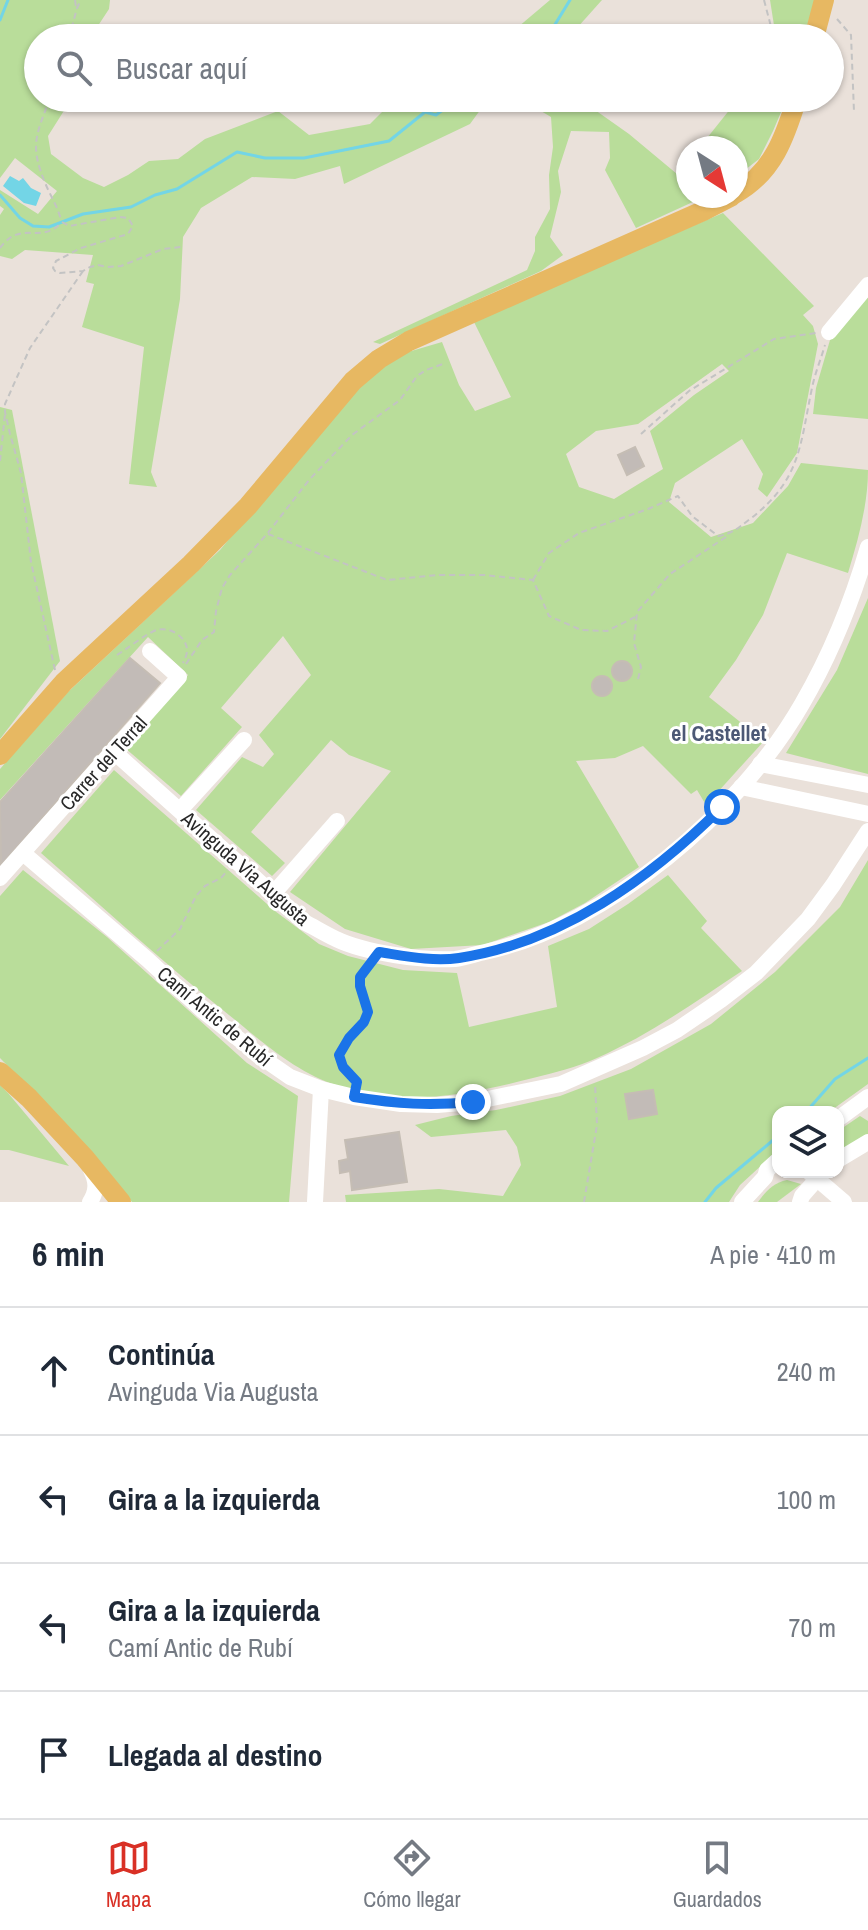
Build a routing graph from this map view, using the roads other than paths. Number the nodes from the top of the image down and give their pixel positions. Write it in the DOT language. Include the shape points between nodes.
graph roads {
  1 [pos="824,1"];
  2 [pos="818,24"];
  3 [pos="792,112"];
  4 [pos="748,185"];
  5 [pos="709,208"];
  6 [pos="868,285"];
  7 [pos="829,332"];
  8 [pos="868,547"];
  9 [pos="150,651"];
  10 [pos="244,740"];
  11 [pos="113,751"];
  12 [pos="0,755"];
  13 [pos="760,764"];
  14 [pos="868,785"];
  15 [pos="741,787"];
  16 [pos="180,810"];
  17 [pos="868,814"];
  18 [pos="337,821"];
  19 [pos="868,831"];
  20 [pos="23,853"];
  21 [pos="0,878"];
  22 [pos="273,894"];
  23 [pos="7,1079"];
  24 [pos="321,1089"];
  25 [pos="868,1097"];
  26 [pos="844,1115"];
  27 [pos="868,1142"];
  28 [pos="844,1156"];
  29 [pos="85,1158"];
  30 [pos="772,1174"];
  31 [pos="809,1178"];
  32 [pos="816,1178"];
  33 [pos="98,1197"];
  34 [pos="121,1202"];
  35 [pos="315,1202"];
  36 [pos="742,1202"];
  37 [pos="800,1202"];
  38 [pos="844,1202"];
  1 -- 2 [label="main road"];
  3 -- 4 [label="main road" via="771,163"];
  5 -- 12 [label="main road" via="379,359 353,381 235,520 64,682"];
  6 -- 7 [label="street"];
  8 -- 13 [label="street, Avinguda Via Augusta" via="827,657"];
  9 -- 11 [label="street, Carrer del Terral" via="179,677"];
  10 -- 16 [label="street"];
  11 -- 16 [label="street, Avinguda Via Augusta"];
  11 -- 20 [label="street, Carrer del Terral"];
  13 -- 14 [label="street"];
  13 -- 15 [label="street, Avinguda Via Augusta"];
  15 -- 17 [label="street"];
  15 -- 22 [label="street, Avinguda Via Augusta" via="658,864 588,911 505,948 457,959 416,958 337,940 304,922"];
  16 -- 22 [label="street, Avinguda Via Augusta"];
  18 -- 22 [label="street"];
  19 -- 24 [label="street, Camí Antic de Rubí" via="808,919 756,973 643,1048 561,1084 473,1102 401,1104"];
  20 -- 21 [label="street, Carrer del Terral"];
  20 -- 24 [label="street, Camí Antic de Rubí" via="202,1010 290,1077"];
  23 -- 29 [label="main road"];
  23 -- 33 [label="main road"];
  24 -- 35 [label="street"];
  25 -- 26 [label="street"];
  27 -- 28 [label="street"];
  29 -- 33 [label="street"];
  29 -- 34 [label="main road"];
  30 -- 36 [label="street"];
  31 -- 37 [label="street"];
  32 -- 38 [label="street"];
}
